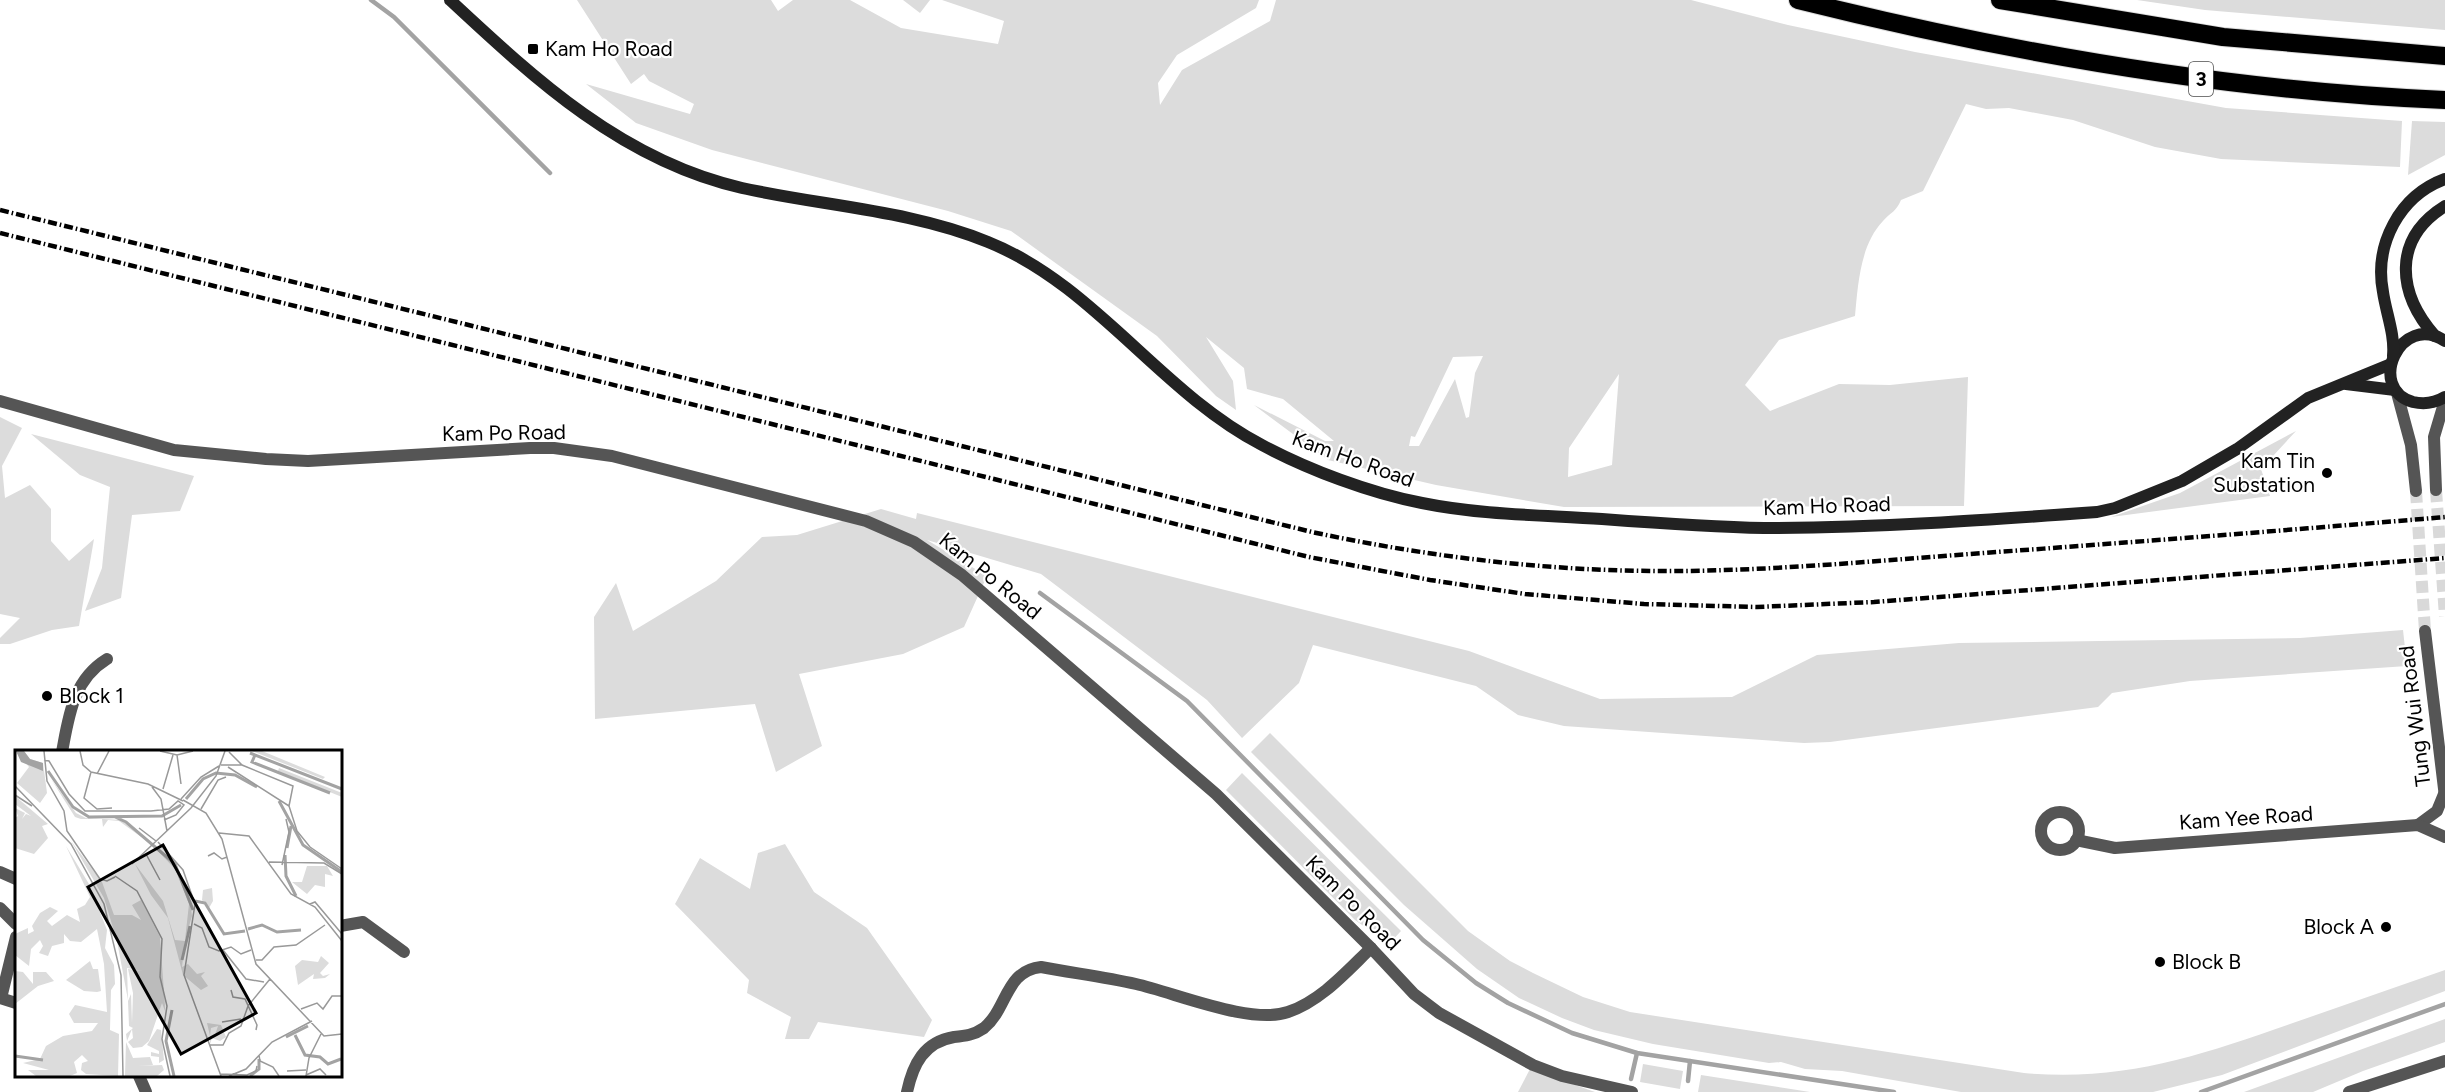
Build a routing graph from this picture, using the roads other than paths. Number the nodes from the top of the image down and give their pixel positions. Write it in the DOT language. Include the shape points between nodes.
graph roads {
  1 [pos="450,0"];
  2 [pos="1798,0"];
  3 [pos="2000,0"];
  4 [pos="2445,56"];
  5 [pos="2445,100"];
  6 [pos="2445,179"];
  7 [pos="2445,206"];
  8 [pos="2440,338"];
  9 [pos="2392,360"];
  10 [pos="2346,384"];
  11 [pos="2396,392"];
  12 [pos="2445,398"];
  13 [pos="0,400"];
  14 [pos="2436,490"];
  15 [pos="2416,491"];
  16 [pos="2425,631"];
  17 [pos="107,659"];
  18 [pos="62,750"];
  19 [pos="2445,795"];
  20 [pos="2418,825"];
  21 [pos="2445,837"];
  22 [pos="2076,840"];
  23 [pos="0,872"];
  24 [pos="15,879"];
  25 [pos="0,908"];
  26 [pos="15,923"];
  27 [pos="342,926"];
  28 [pos="15,941"];
  29 [pos="1371,948"];
  30 [pos="404,952"];
  31 [pos="1,998"];
  32 [pos="2445,1061"];
  33 [pos="139,1077"];
  34 [pos="146,1092"];
  35 [pos="907,1092"];
  36 [pos="1632,1092"];
  37 [pos="2349,1092"];
  1 -- 10 [label="main road, Kam Ho Road" via="569,105 627,143 685,170 728,184 930,224 994,244 1067,287 1182,389 1262,446 1375,490 1425,504 1529,515 1759,528 1824,528 2097,512 2182,481 2236,449 2292,408"];
  2 -- 5 [label="highway, 3" via="1959,38 2151,73 2337,94"];
  3 -- 4 [label="highway, 3" via="2223,37"];
  6 -- 9 [label="main road" via="2424,190 2404,208 2384,246 2382,291 2393,339"];
  7 -- 8 [label="main road" via="2420,228 2406,261 2406,282 2413,305"];
  8 -- 9 [label="main road, Kam Ho Road" via="2418,335 2407,339"];
  9 -- 10 [label="main road, Kam Ho Road"];
  9 -- 11 [label="main road" via="2391,378"];
  10 -- 11 [label="main road"];
  11 -- 12 [label="main road" via="2407,400 2424,404"];
  11 -- 15 [label="street" via="2410,445"];
  12 -- 14 [label="street" via="2434,437"];
  13 -- 29 [label="street, Kam Po Road" via="174,450 266,459 308,461 530,448 587,452 836,512 875,525 914,542 962,575 1216,794"];
  16 -- 19 [label="street, Tung Wui Road"];
  17 -- 18 [label="street" via="86,675 75,694"];
  19 -- 20 [label="street" via="2437,811"];
  20 -- 21 [label="street, Kam Yee Road"];
  20 -- 22 [label="street, Kam Yee Road" via="2115,848"];
  23 -- 24 [label="street"];
  25 -- 26 [label="street"];
  27 -- 30 [label="street" via="363,922"];
  28 -- 31 [label="street"];
  29 -- 35 [label="street" via="1305,1004 1269,1015 1240,1013 1135,984 1031,968 1015,979 986,1026 966,1037 939,1040 922,1053"];
  29 -- 36 [label="street, Kam Po Road" via="1414,994 1464,1029 1562,1076"];
  32 -- 37 [label="street"];
  33 -- 34 [label="street"];
}
